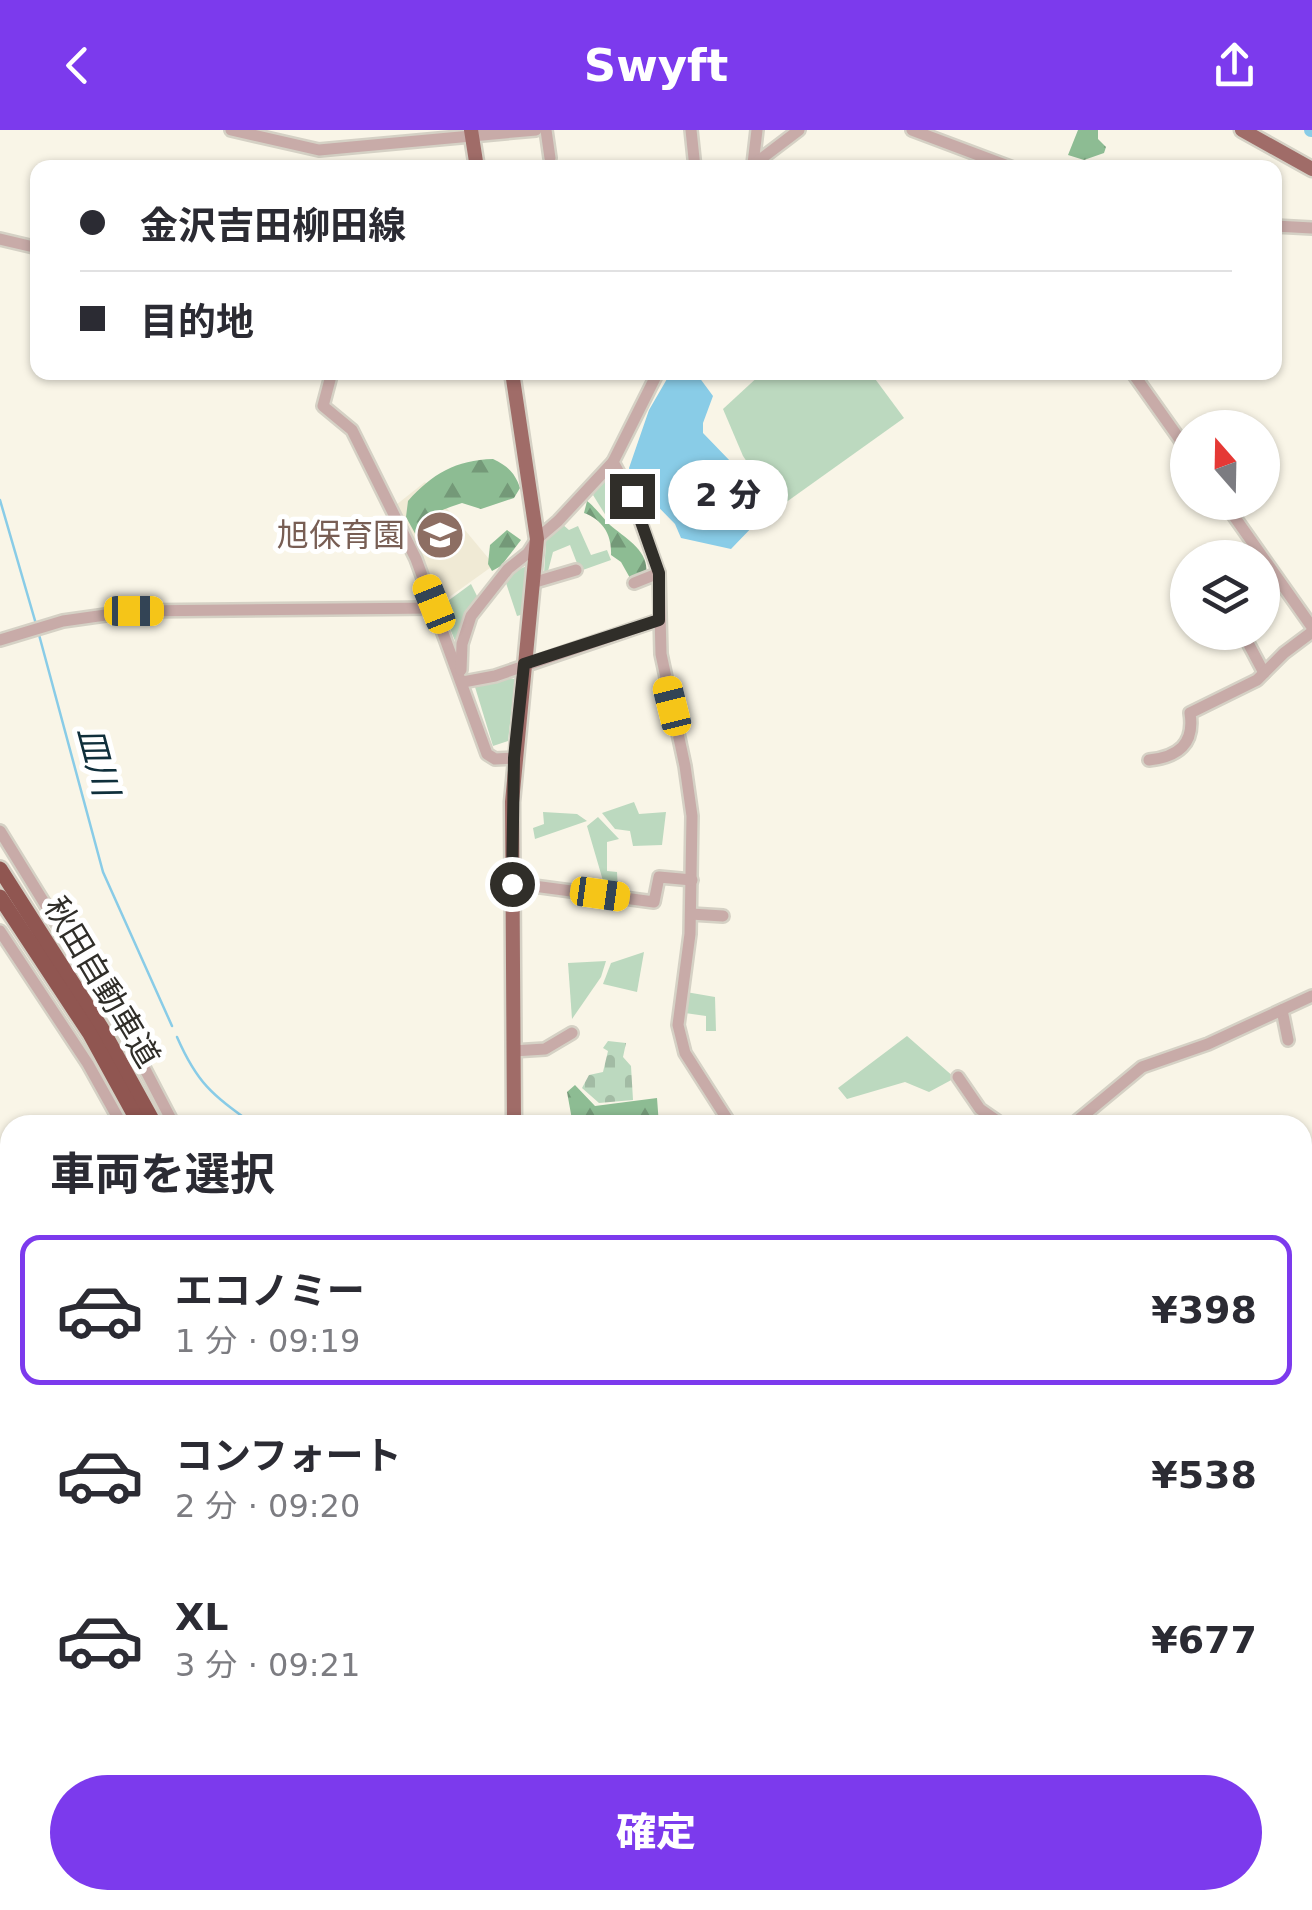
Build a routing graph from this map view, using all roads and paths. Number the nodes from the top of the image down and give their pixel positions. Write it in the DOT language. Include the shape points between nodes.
graph roads {
  1 [pos="231,130"];
  2 [pos="536,130"];
  3 [pos="546,130"];
  4 [pos="692,130"];
  5 [pos="757,130"];
  6 [pos="799,130"];
  7 [pos="912,130"];
  8 [pos="1242,130"];
  9 [pos="471,134"];
  10 [pos="550,158"];
  11 [pos="476,160"];
  12 [pos="694,160"];
  13 [pos="752,160"];
  14 [pos="759,160"];
  15 [pos="982,160"];
  16 [pos="1312,169"];
  17 [pos="1282,226"];
  18 [pos="1312,228"];
  19 [pos="0,239"];
  20 [pos="30,246"];
  21 [pos="330,380"];
  22 [pos="513,380"];
  23 [pos="654,380"];
  24 [pos="1138,380"];
  25 [pos="1170,426"];
  26 [pos="612,462"];
  27 [pos="1236,520"];
  28 [pos="536,539"];
  29 [pos="576,570"];
  30 [pos="659,573"];
  31 [pos="532,583"];
  32 [pos="634,583"];
  33 [pos="435,608"];
  34 [pos="659,620"];
  35 [pos="1312,630"];
  36 [pos="0,640"];
  37 [pos="1252,650"];
  38 [pos="524,664"];
  39 [pos="1264,672"];
  40 [pos="462,679"];
  41 [pos="514,758"];
  42 [pos="1149,760"];
  43 [pos="0,831"];
  44 [pos="0,869"];
  45 [pos="692,880"];
  46 [pos="512,884"];
  47 [pos="0,897"];
  48 [pos="692,914"];
  49 [pos="723,916"];
  50 [pos="0,930"];
  51 [pos="1311,998"];
  52 [pos="1282,1010"];
  53 [pos="572,1033"];
  54 [pos="1288,1040"];
  55 [pos="514,1051"];
  56 [pos="958,1077"];
  57 [pos="116,1115"];
  58 [pos="135,1115"];
  59 [pos="149,1115"];
  60 [pos="169,1115"];
  61 [pos="514,1115"];
  62 [pos="725,1115"];
  63 [pos="989,1115"];
  64 [pos="1084,1115"];
  1 -- 9 [label="street" via="319,150"];
  2 -- 9 [label="street"];
  3 -- 10 [label="street"];
  4 -- 12 [label="street"];
  5 -- 13 [label="street"];
  6 -- 14 [label="street"];
  7 -- 15 [label="street"];
  8 -- 16 [label="main road"];
  9 -- 11 [label="main road"];
  17 -- 18 [label="street"];
  19 -- 20 [label="street"];
  21 -- 33 [label="street" via="323,406 352,430"];
  22 -- 28 [label="main road"];
  23 -- 26 [label="street"];
  24 -- 25 [label="street"];
  26 -- 28 [label="street"];
  26 -- 30 [label="street" via="632,496"];
  27 -- 35 [label="street"];
  28 -- 31 [label="main road"];
  28 -- 40 [label="street" via="471,616"];
  29 -- 31 [label="street"];
  30 -- 32 [label="street"];
  30 -- 34 [label="street"];
  31 -- 38 [label="main road"];
  33 -- 36 [label="street" via="134,611 63,621"];
  33 -- 40 [label="street"];
  34 -- 38 [label="street"];
  34 -- 45 [label="street" via="692,816"];
  35 -- 39 [label="street"];
  37 -- 39 [label="street"];
  38 -- 40 [label="street"];
  38 -- 41 [label="main road"];
  39 -- 42 [label="street" via="1190,713 1187,744 1176,755"];
  40 -- 41 [label="street" via="488,754"];
  41 -- 46 [label="main road"];
  43 -- 60 [label="street"];
  44 -- 59 [label="highway, 秋田自動車道"];
  45 -- 46 [label="street" via="659,878 654,902"];
  45 -- 48 [label="street"];
  46 -- 55 [label="main road"];
  47 -- 58 [label="highway, 秋田自動車道"];
  48 -- 49 [label="street"];
  48 -- 62 [label="street" via="678,1025 685,1053"];
  50 -- 57 [label="street"];
  51 -- 52 [label="street"];
  52 -- 54 [label="street"];
  52 -- 64 [label="street" via="1142,1068"];
  53 -- 55 [label="street" via="545,1049"];
  55 -- 61 [label="main road"];
  56 -- 63 [label="street"];
}
